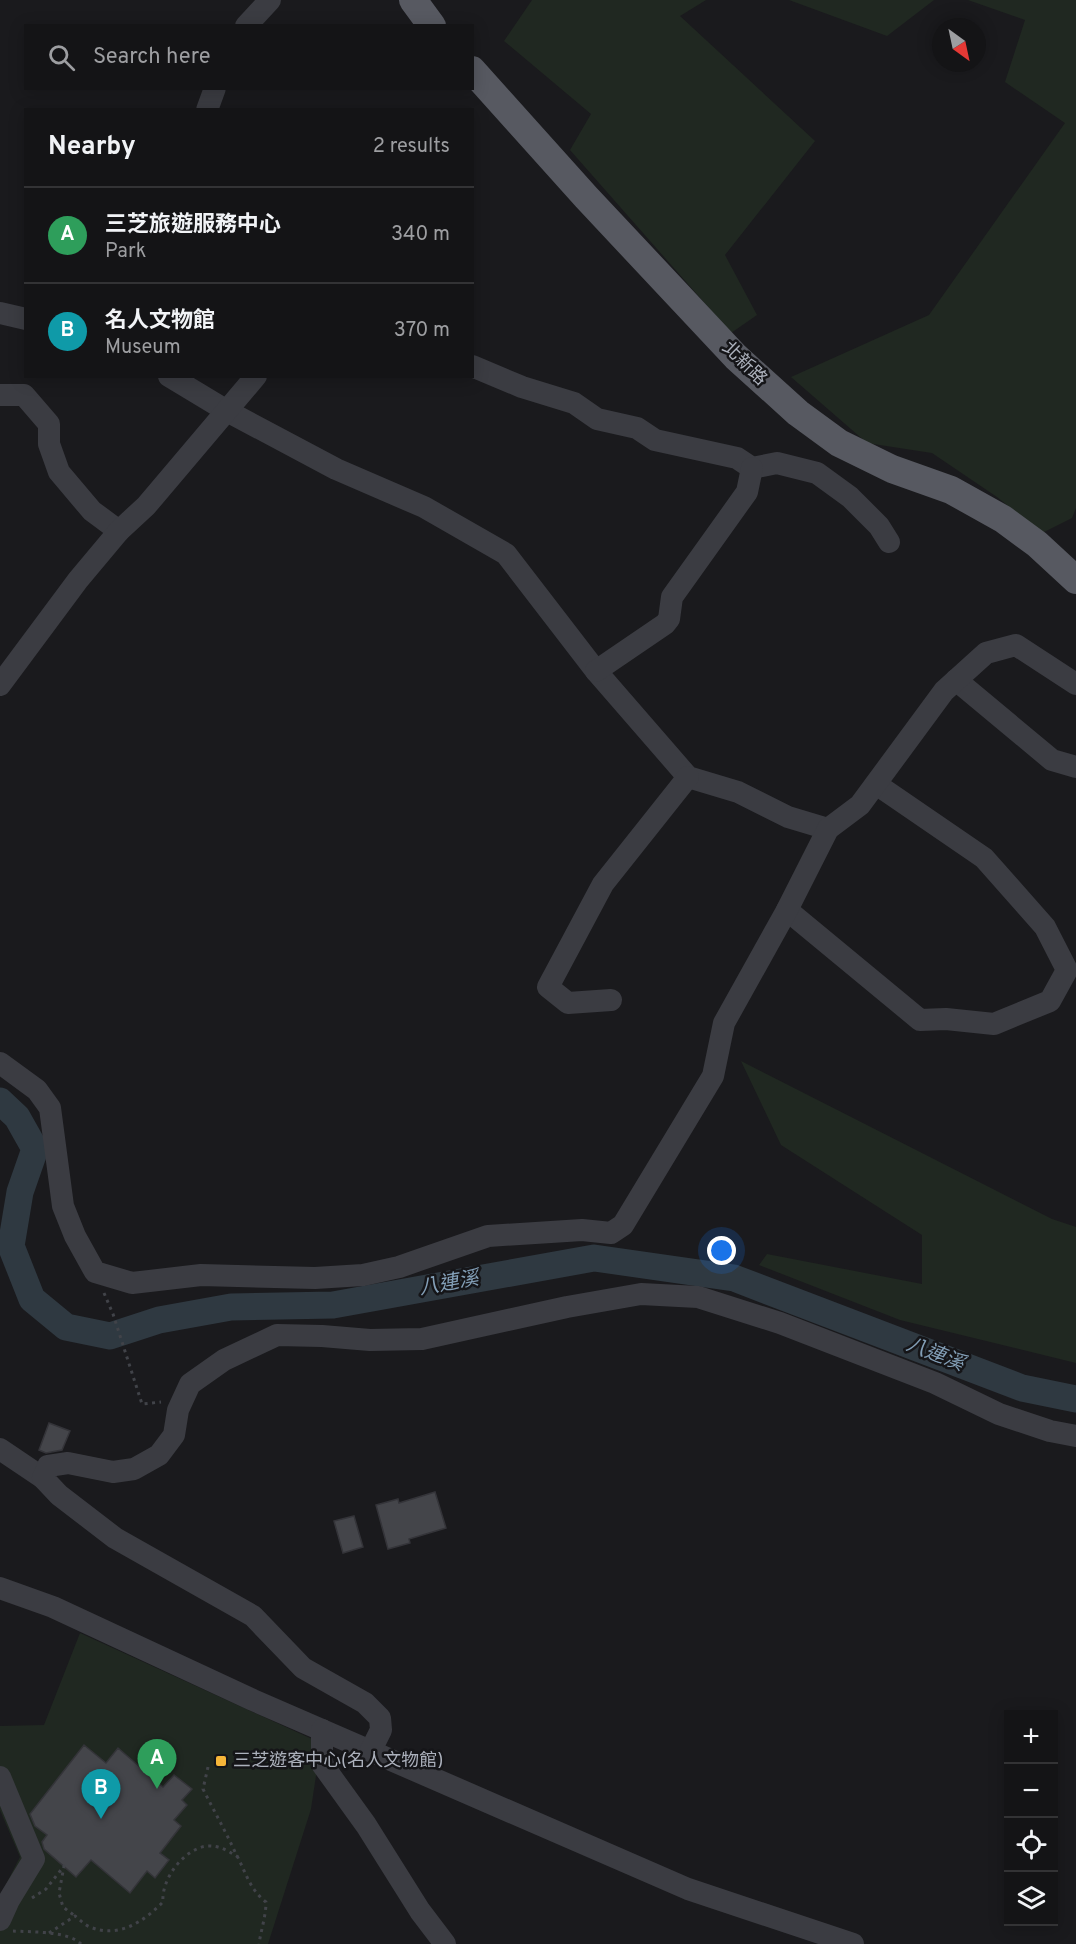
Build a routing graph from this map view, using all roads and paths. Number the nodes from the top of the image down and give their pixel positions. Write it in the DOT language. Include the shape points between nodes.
graph roads {
  1 [pos="270,0"];
  2 [pos="413,0"];
  3 [pos="247,24"];
  4 [pos="431,24"];
  5 [pos="474,72"];
  6 [pos="214,90"];
  7 [pos="208,108"];
  8 [pos="0,313"];
  9 [pos="24,319"];
  10 [pos="474,367"];
  11 [pos="172,378"];
  12 [pos="254,378"];
  13 [pos="0,394"];
  14 [pos="227,411"];
  15 [pos="752,468"];
  16 [pos="119,531"];
  17 [pos="889,542"];
  18 [pos="1076,580"];
  19 [pos="596,671"];
  20 [pos="956,680"];
  21 [pos="0,684"];
  22 [pos="1076,684"];
  23 [pos="1076,767"];
  24 [pos="688,777"];
  25 [pos="876,784"];
  26 [pos="828,829"];
  27 [pos="787,910"];
  28 [pos="611,1000"];
  29 [pos="0,1063"];
  30 [pos="113,1314"];
  31 [pos="142,1404"];
  32 [pos="1076,1436"];
  33 [pos="0,1449"];
  34 [pos="43,1478"];
  35 [pos="0,1588"];
  36 [pos="322,1730"];
  37 [pos="371,1750"];
  38 [pos="208,1767"];
  39 [pos="0,1777"];
  40 [pos="238,1857"];
  41 [pos="75,1916"];
  42 [pos="6,1917"];
  43 [pos="49,1933"];
  44 [pos="81,1944"];
  45 [pos="259,1944"];
  46 [pos="445,1944"];
  47 [pos="853,1944"];
  1 -- 3 [label="street"];
  2 -- 4 [label="main road"];
  5 -- 18 [label="main road, 北新路" via="736,357 798,413 839,443 892,469 951,490 1003,519 1037,543"];
  6 -- 7 [label="street"];
  8 -- 9 [label="street"];
  10 -- 15 [label="street" via="574,403 597,419 637,428 655,440 737,459"];
  11 -- 14 [label="street"];
  12 -- 14 [label="street"];
  13 -- 16 [label="street" via="24,395 49,424 50,444 59,472 92,511"];
  14 -- 16 [label="street" via="146,506"];
  14 -- 19 [label="street" via="336,469 424,507 506,554"];
  15 -- 17 [label="street" via="777,463 817,473 850,497"];
  15 -- 19 [label="street" via="747,492 672,597 669,619"];
  16 -- 21 [label="street"];
  19 -- 24 [label="street"];
  20 -- 22 [label="street" via="986,653 1016,645"];
  20 -- 23 [label="street" via="1052,760"];
  20 -- 25 [label="street"];
  24 -- 26 [label="street" via="738,792 788,817"];
  24 -- 28 [label="street" via="603,884 548,987 568,1003"];
  25 -- 26 [label="street" via="860,805"];
  25 -- 27 [label="street" via="984,858 1045,927 1067,970 1050,1001 994,1024 920,1020"];
  26 -- 27 [label="street"];
  27 -- 29 [label="street" via="724,1023 713,1076 623,1225 611,1233 582,1230 488,1236 399,1267 363,1275 201,1275 132,1283 95,1272 63,1206 50,1108 37,1090"];
  30 -- 31 [label="path"];
  32 -- 34 [label="street" via="999,1414 935,1383 780,1323 698,1298 641,1294 422,1339 277,1335 224,1360 190,1384 178,1410 174,1435 159,1455 134,1469 112,1472 68,1463 48,1466"];
  33 -- 34 [label="street"];
  34 -- 37 [label="street" via="115,1538 253,1616 303,1668 365,1703 380,1718 381,1730"];
  35 -- 36 [label="street" via="53,1607"];
  36 -- 37 [label="street"];
  36 -- 46 [label="street" via="322,1764"];
  37 -- 47 [label="street" via="688,1889"];
  38 -- 40 [label="path" via="203,1790"];
  39 -- 42 [label="street" via="34,1859"];
  40 -- 41 [label="path" via="222,1847 206,1846 188,1854 169,1875 163,1902 129,1928 102,1931"];
  40 -- 45 [label="path" via="248,1881 266,1902"];
  41 -- 42 [label="path" via="63,1907 59,1893 64,1866 46,1889"];
  41 -- 43 [label="path"];
  42 -- 43 [label="path"];
  43 -- 44 [label="path" via="76,1939"];
}
